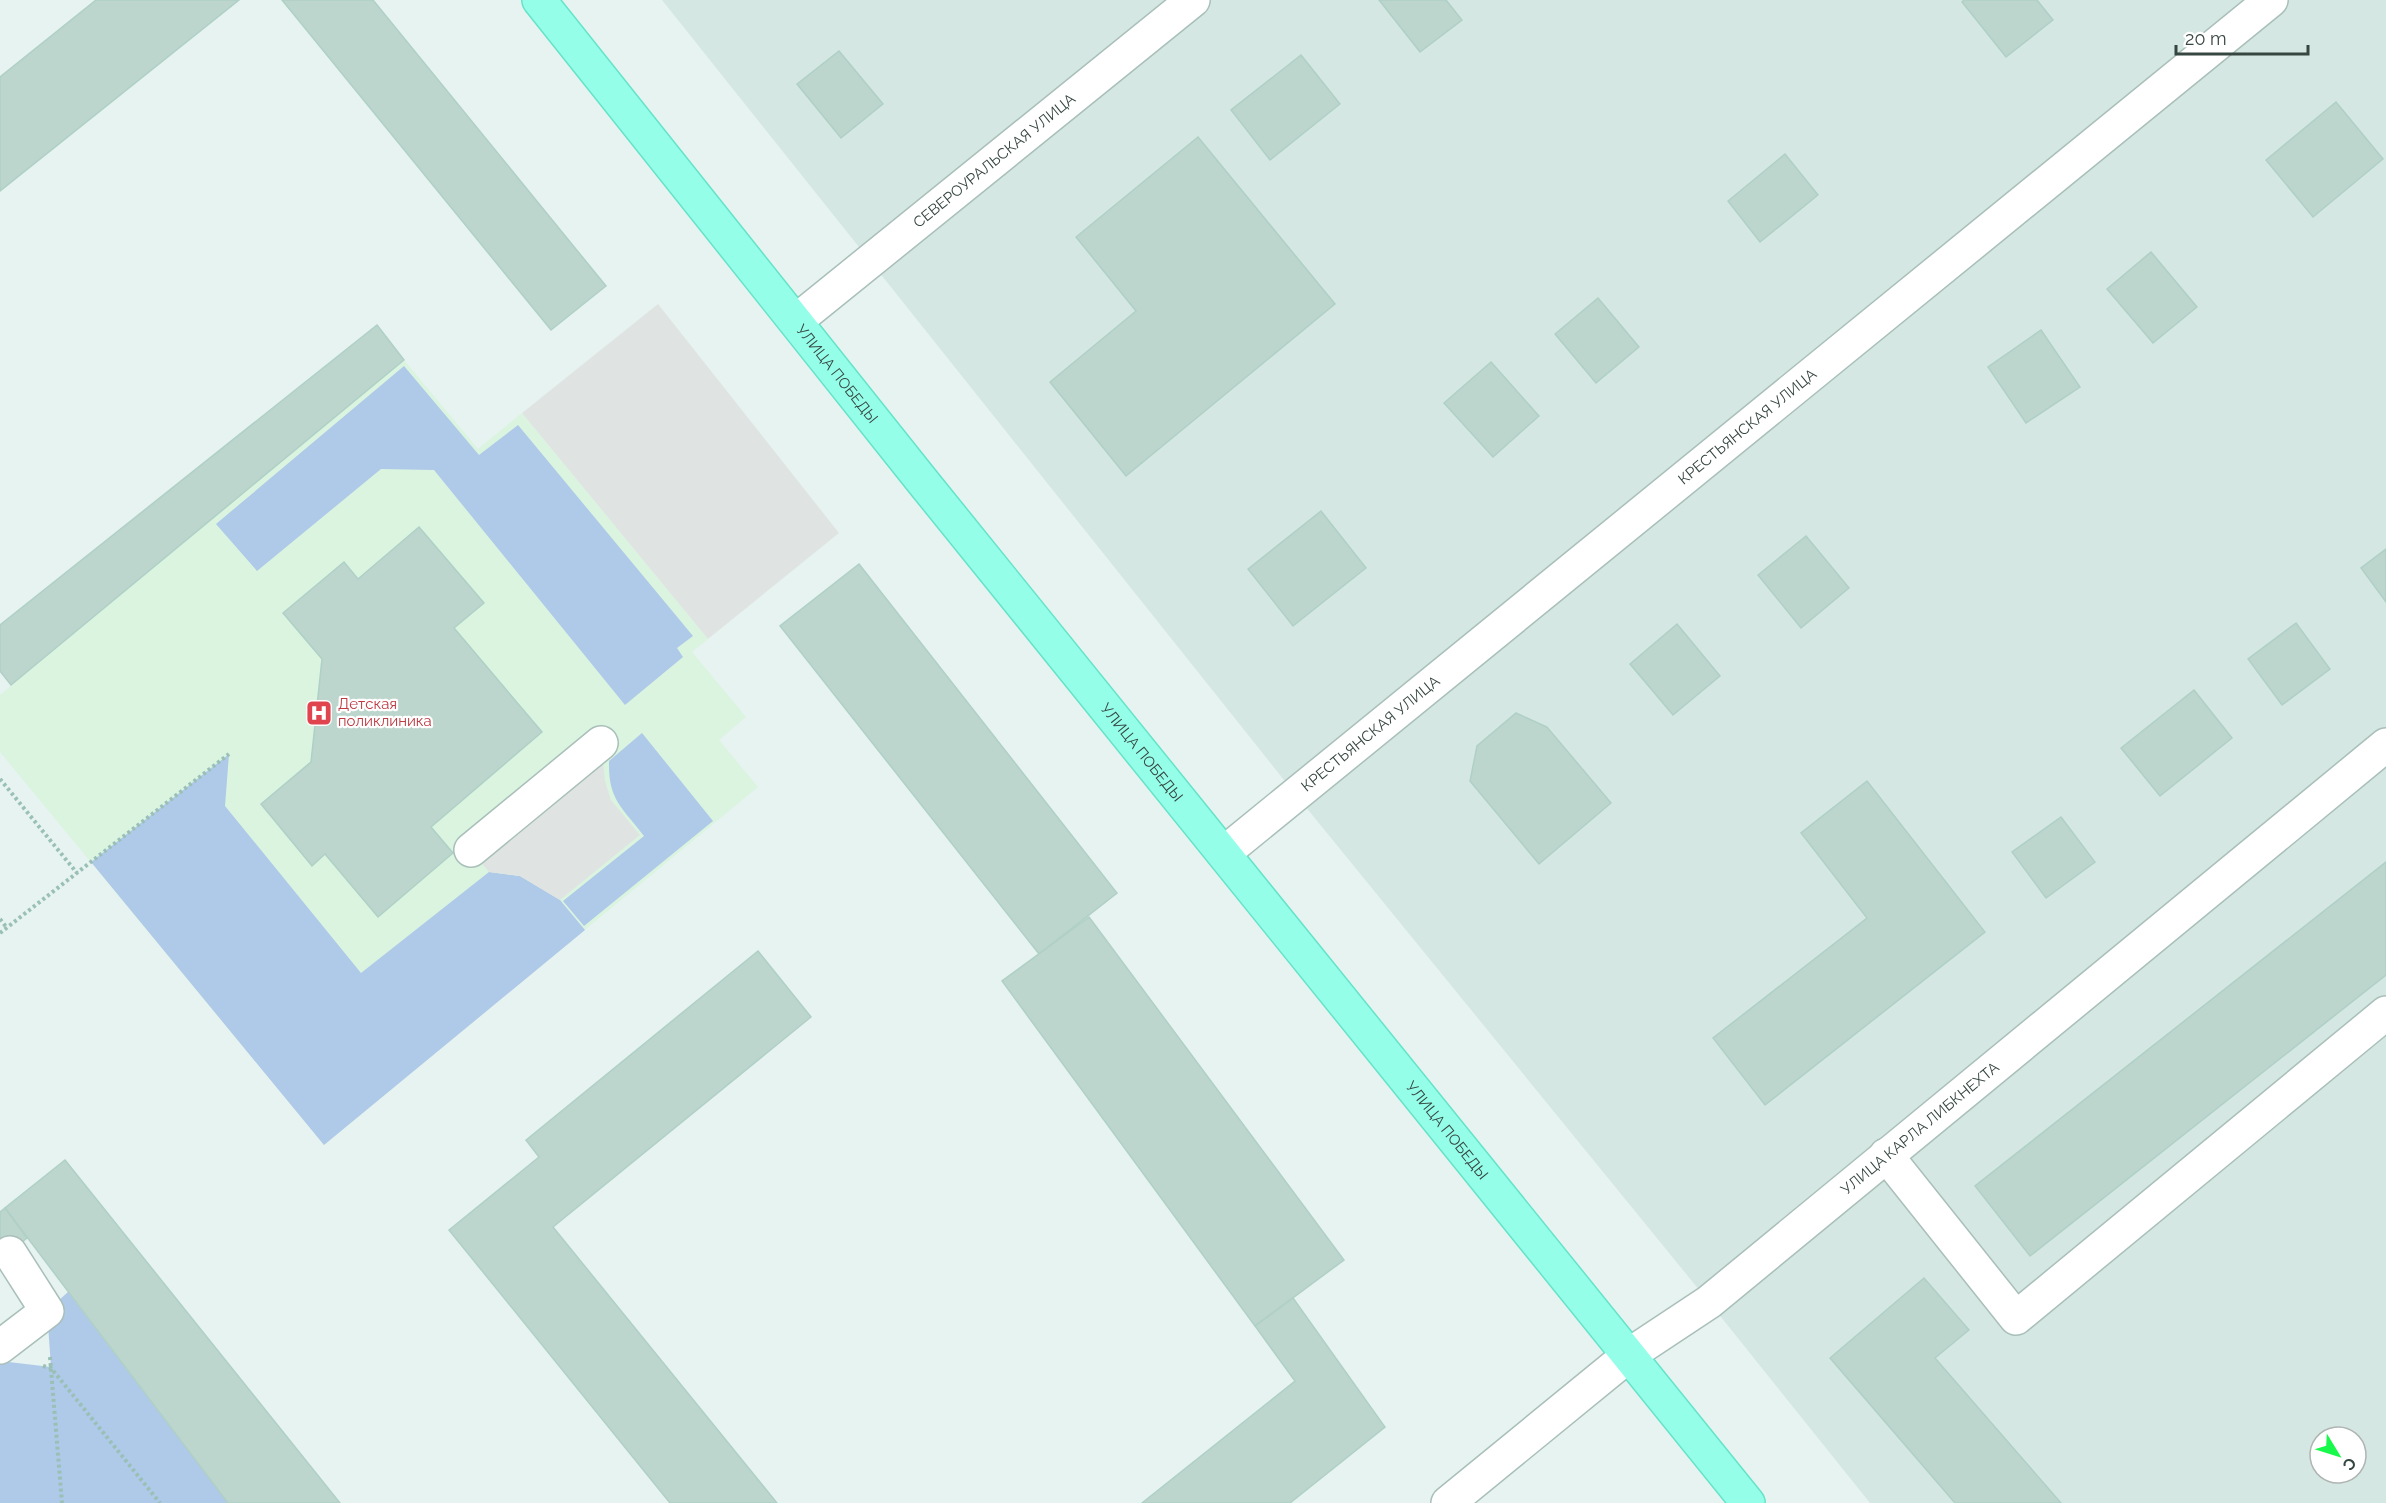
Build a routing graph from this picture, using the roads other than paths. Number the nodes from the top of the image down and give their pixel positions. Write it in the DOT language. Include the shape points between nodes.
graph roads {
  1 [pos="539,0"];
  2 [pos="1193,0"];
  3 [pos="2271,0"];
  4 [pos="796,321"];
  5 [pos="601,743"];
  6 [pos="2386,745"];
  7 [pos="471,849"];
  8 [pos="1224,852"];
  9 [pos="2386,1013"];
  10 [pos="1886,1155"];
  11 [pos="10,1252"];
  12 [pos="0,1347"];
  13 [pos="1629,1355"];
  14 [pos="1448,1503"];
  15 [pos="1748,1503"];
  1 -- 4 [label="main road, УЛИЦА ПОБЕДЫ"];
  2 -- 4 [label="street, СЕВЕРОУРАЛЬСКАЯ УЛИЦА"];
  3 -- 8 [label="street, КРЕСТЬЯНСКАЯ УЛИЦА"];
  4 -- 8 [label="main road, УЛИЦА ПОБЕДЫ"];
  5 -- 7 [label="street"];
  6 -- 10 [label="street, УЛИЦА КАРЛА ЛИБКНЕХТА"];
  8 -- 13 [label="main road, УЛИЦА ПОБЕДЫ"];
  9 -- 10 [label="street" via="2016,1318"];
  10 -- 13 [label="street, УЛИЦА КАРЛА ЛИБКНЕХТА" via="1709,1302"];
  11 -- 12 [label="street" via="47,1311"];
  13 -- 14 [label="street, УЛИЦА КАРЛА ЛИБКНЕХТА"];
  13 -- 15 [label="main road, УЛИЦА ПОБЕДЫ"];
}
